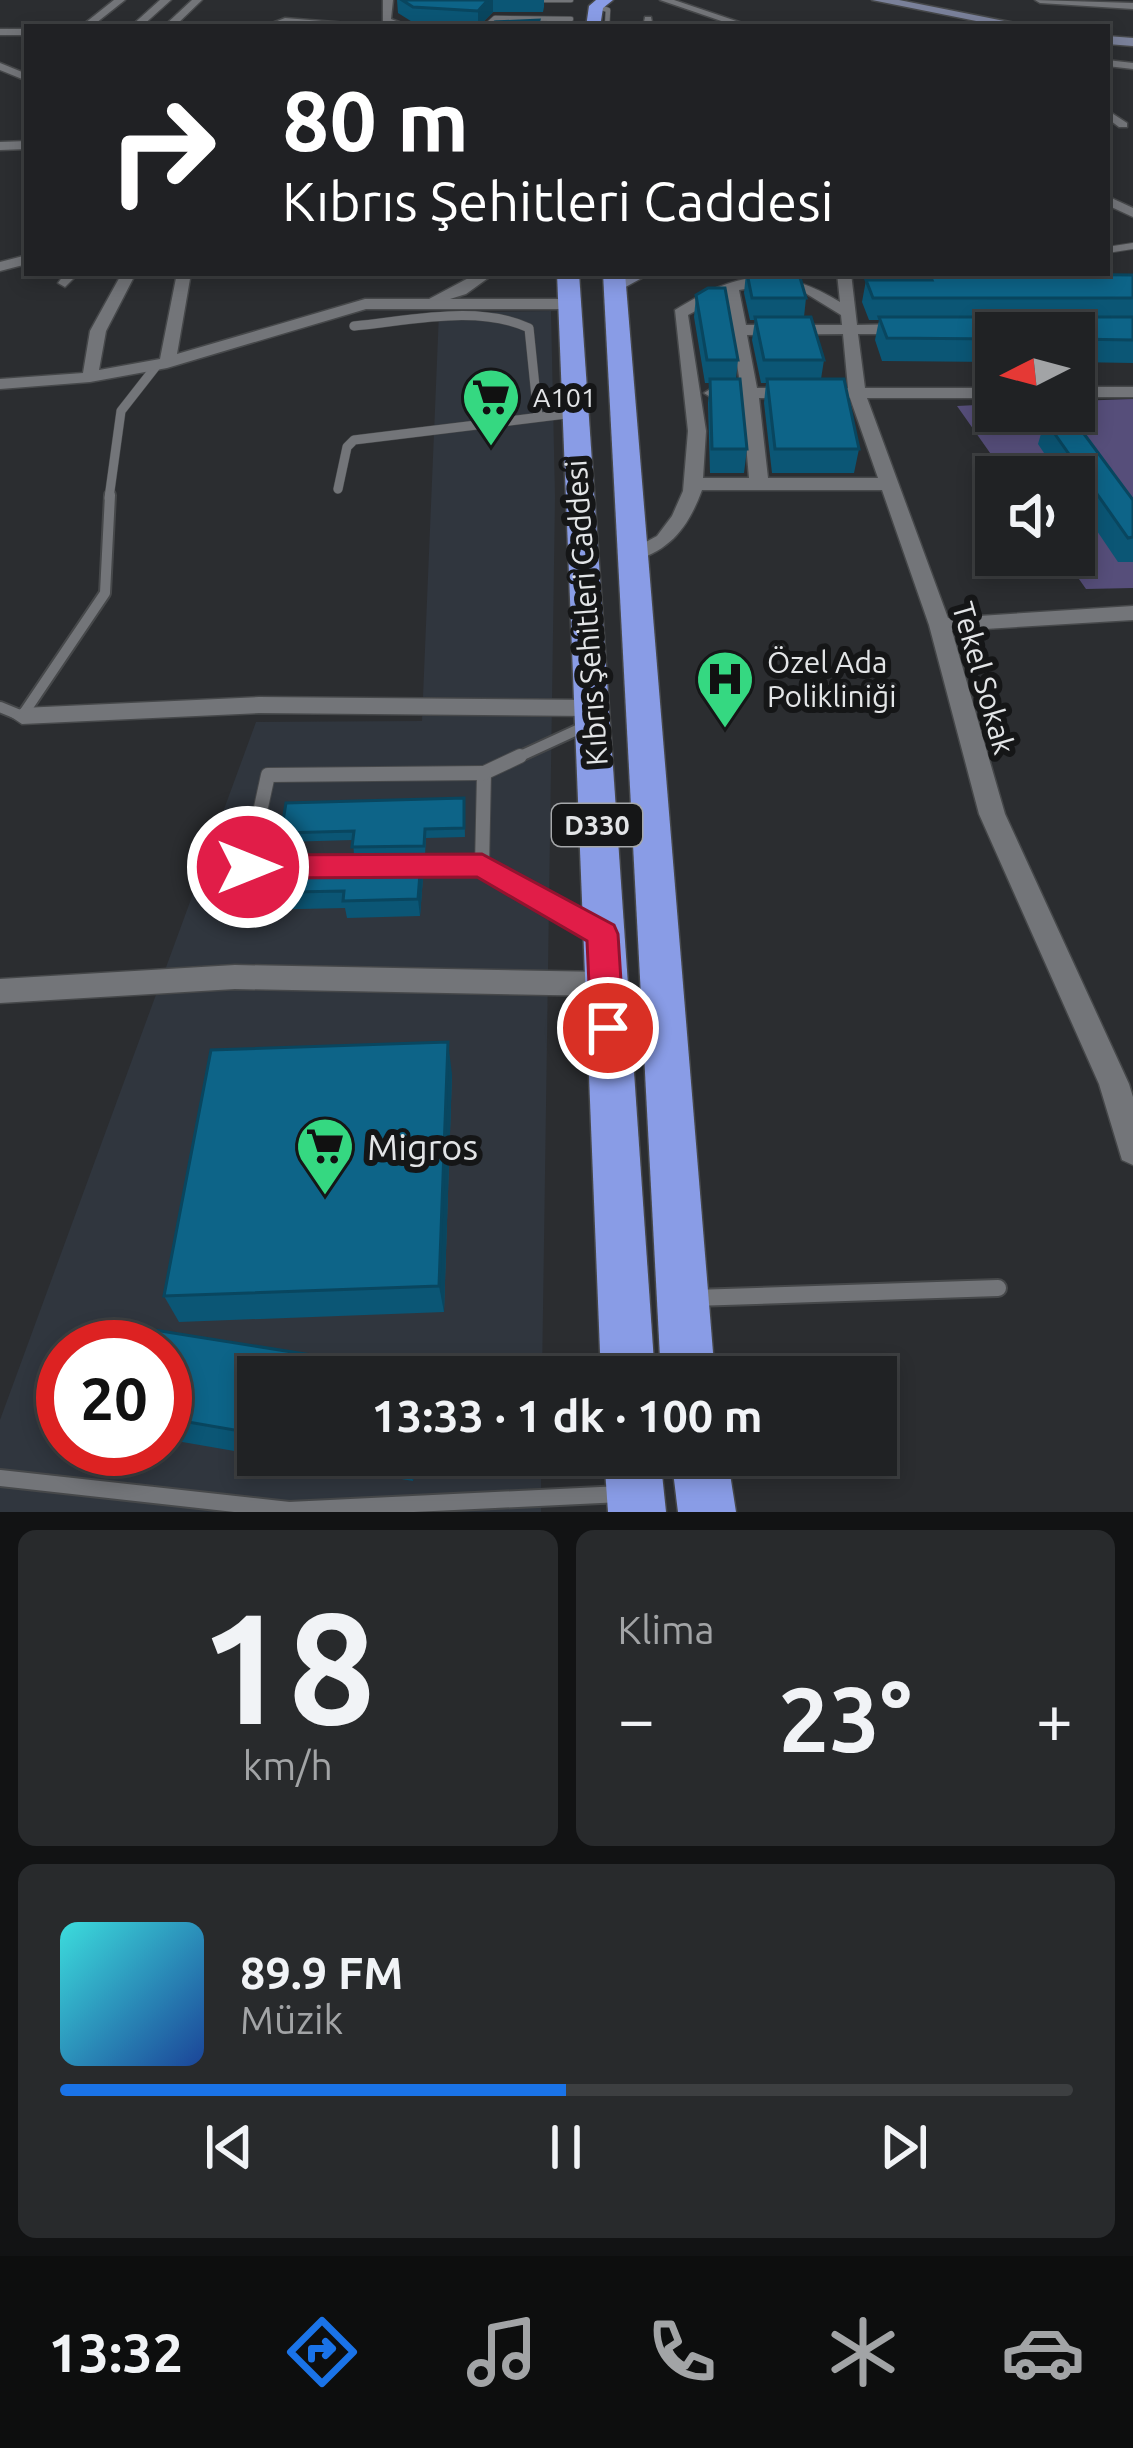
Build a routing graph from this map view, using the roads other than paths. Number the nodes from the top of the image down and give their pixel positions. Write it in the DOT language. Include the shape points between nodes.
graph roads {
  1 [pos="120,0"];
  2 [pos="166,0"];
  3 [pos="197,0"];
  4 [pos="388,0"];
  5 [pos="571,0"];
  6 [pos="665,0"];
  7 [pos="878,0"];
  8 [pos="973,0"];
  9 [pos="1040,0"];
  10 [pos="502,1"];
  11 [pos="596,2"];
  12 [pos="1133,6"];
  13 [pos="942,12"];
  14 [pos="495,18"];
  15 [pos="386,20"];
  16 [pos="571,23"];
  17 [pos="89,24"];
  18 [pos="138,24"];
  19 [pos="171,24"];
  20 [pos="276,24"];
  21 [pos="322,24"];
  22 [pos="370,24"];
  23 [pos="398,24"];
  24 [pos="488,24"];
  25 [pos="740,24"];
  26 [pos="1011,24"];
  27 [pos="1110,115"];
  28 [pos="1124,125"];
  29 [pos="127,276"];
  30 [pos="183,276"];
  31 [pos="483,276"];
  32 [pos="844,276"];
  33 [pos="938,276"];
  34 [pos="623,277"];
  35 [pos="1004,279"];
  36 [pos="731,287"];
  37 [pos="568,289"];
  38 [pos="417,304"];
  39 [pos="850,321"];
  40 [pos="354,326"];
  41 [pos="921,329"];
  42 [pos="738,330"];
  43 [pos="162,364"];
  44 [pos="90,377"];
  45 [pos="0,384"];
  46 [pos="692,392"];
  47 [pos="1095,392"];
  48 [pos="1133,392"];
  49 [pos="750,393"];
  50 [pos="857,393"];
  51 [pos="975,393"];
  52 [pos="556,414"];
  53 [pos="695,484"];
  54 [pos="759,484"];
  55 [pos="890,484"];
  56 [pos="338,489"];
  57 [pos="630,556"];
  58 [pos="1133,613"];
  59 [pos="940,625"];
  60 [pos="11,711"];
  61 [pos="590,716"];
  62 [pos="484,772"];
  63 [pos="342,866"];
  64 [pos="388,866"];
  65 [pos="482,866"];
  66 [pos="603,934"];
  67 [pos="605,984"];
  68 [pos="0,991"];
  69 [pos="1124,1082"];
  70 [pos="1133,1150"];
  71 [pos="998,1288"];
  72 [pos="682,1298"];
  73 [pos="627,1356"];
  74 [pos="686,1356"];
  75 [pos="702,1476"];
  76 [pos="0,1478"];
  77 [pos="634,1487"];
  78 [pos="706,1512"];
  1 -- 17 [label="street"];
  2 -- 18 [label="street"];
  3 -- 19 [label="street"];
  4 -- 15 [label="street"];
  5 -- 10 [label="lane"];
  6 -- 25 [label="street"];
  7 -- 13 [label="main road"];
  8 -- 13 [label="main road"];
  9 -- 12 [label="street"];
  10 -- 14 [label="lane"];
  11 -- 16 [label="highway"];
  13 -- 26 [label="main road"];
  14 -- 16 [label="lane"];
  14 -- 24 [label="lane"];
  15 -- 22 [label="street"];
  15 -- 23 [label="street"];
  20 -- 21 [label="street"];
  27 -- 28 [label="street"];
  29 -- 44 [label="street" via="98,331"];
  30 -- 43 [label="street"];
  31 -- 38 [label="street"];
  32 -- 39 [label="street, Tekel Sokak"];
  33 -- 35 [label="main road"];
  34 -- 57 [label="highway, Kıbrıs Şehitleri Caddesi / D330"];
  36 -- 39 [label="street" via="806,288"];
  36 -- 42 [label="street"];
  36 -- 46 [label="street" via="680,313"];
  37 -- 38 [label="street"];
  37 -- 52 [label="highway, Kıbrıs Şehitleri Caddesi / D330"];
  38 -- 43 [label="street" via="365,304"];
  39 -- 41 [label="street"];
  39 -- 42 [label="street"];
  39 -- 50 [label="street, Tekel Sokak"];
  40 -- 52 [label="lane" via="522,322"];
  42 -- 49 [label="street"];
  43 -- 44 [label="street"];
  43 -- 60 [label="lane" via="121,411 105,592"];
  44 -- 45 [label="street"];
  46 -- 49 [label="street"];
  46 -- 53 [label="street"];
  47 -- 48 [label="street"];
  49 -- 50 [label="street"];
  49 -- 54 [label="street"];
  50 -- 51 [label="street"];
  50 -- 55 [label="street, Tekel Sokak"];
  52 -- 56 [label="lane" via="354,440"];
  52 -- 61 [label="highway, Kıbrıs Şehitleri Caddesi / D330"];
  53 -- 54 [label="street"];
  53 -- 57 [label="street" via="663,542"];
  54 -- 55 [label="street"];
  55 -- 59 [label="street, Tekel Sokak"];
  57 -- 72 [label="highway, Kıbrıs Şehitleri Caddesi / D330"];
  58 -- 59 [label="street"];
  59 -- 69 [label="street, Tekel Sokak" via="992,814"];
  60 -- 61 [label="street" via="259,705"];
  61 -- 62 [label="lane"];
  61 -- 66 [label="highway, Kıbrıs Şehitleri Caddesi / D330"];
  62 -- 63 [label="lane" via="268,775 248,867"];
  62 -- 65 [label="lane"];
  64 -- 65 [label="lane"];
  65 -- 66 [label="lane"];
  66 -- 67 [label="highway, Kıbrıs Şehitleri Caddesi / D330"];
  67 -- 68 [label="street" via="235,977"];
  67 -- 73 [label="highway, Kıbrıs Şehitleri Caddesi / D330"];
  69 -- 70 [label="street, Tekel Sokak"];
  71 -- 72 [label="lane"];
  72 -- 74 [label="highway, Kıbrıs Şehitleri Caddesi / D330"];
  75 -- 78 [label="highway"];
  76 -- 77 [label="lane" via="289,1510"];
}
